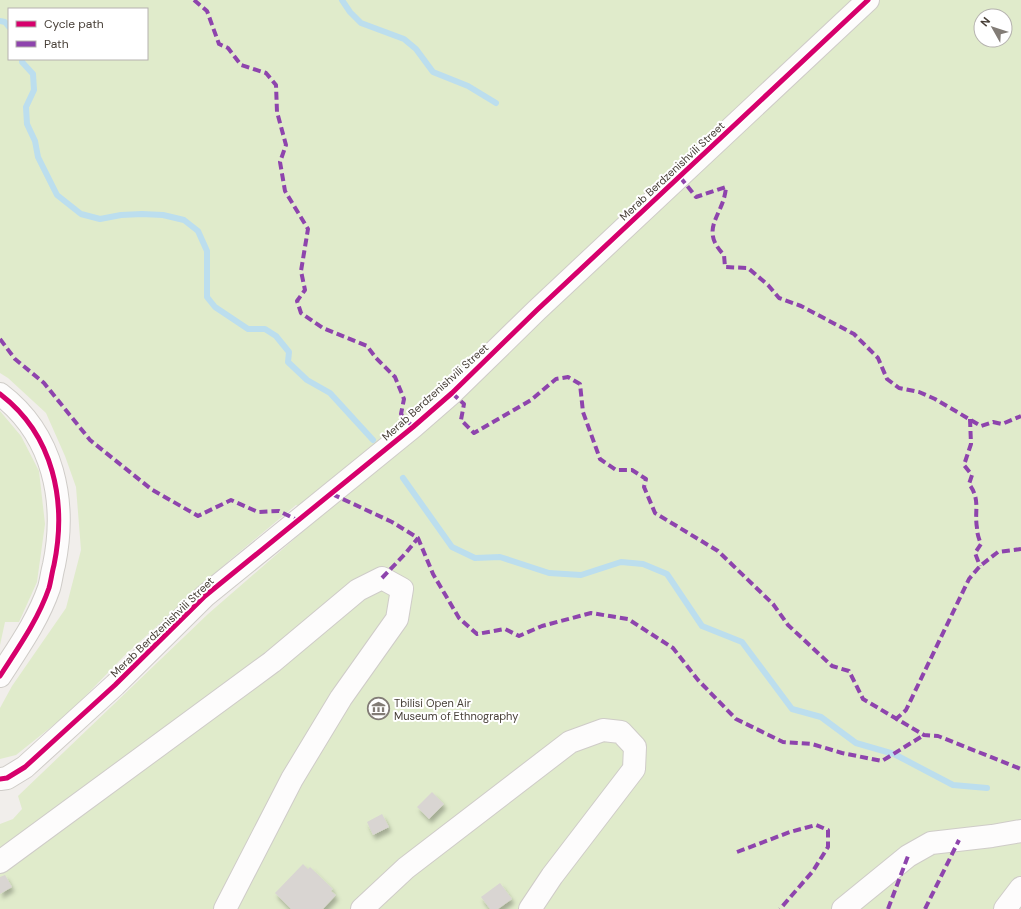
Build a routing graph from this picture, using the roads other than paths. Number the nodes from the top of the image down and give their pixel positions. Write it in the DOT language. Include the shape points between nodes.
graph roads {
  1 [pos="868,0"];
  2 [pos="0,394"];
  3 [pos="0,676"];
  4 [pos="0,779"];
  5 [pos="1021,831"];
  6 [pos="0,862"];
  7 [pos="1021,888"];
  8 [pos="225,909"];
  9 [pos="362,909"];
  10 [pos="530,909"];
  11 [pos="843,909"];
  12 [pos="1005,909"];
  1 -- 4 [label="street, Merab Berdzenishvili Street" via="452,393 205,596 116,685 25,767 7,778"];
  2 -- 3 [label="street" via="24,417 49,457 57,486 60,519 58,548 49,588 35,620"];
  5 -- 11 [label="street" via="931,843 908,856"];
  6 -- 8 [label="street" via="272,662 358,590 382,578 402,589 397,619 341,698 292,779"];
  7 -- 12 [label="street"];
  9 -- 10 [label="street" via="406,868 570,742 603,730 621,732 635,747 634,769 552,876"];
}
